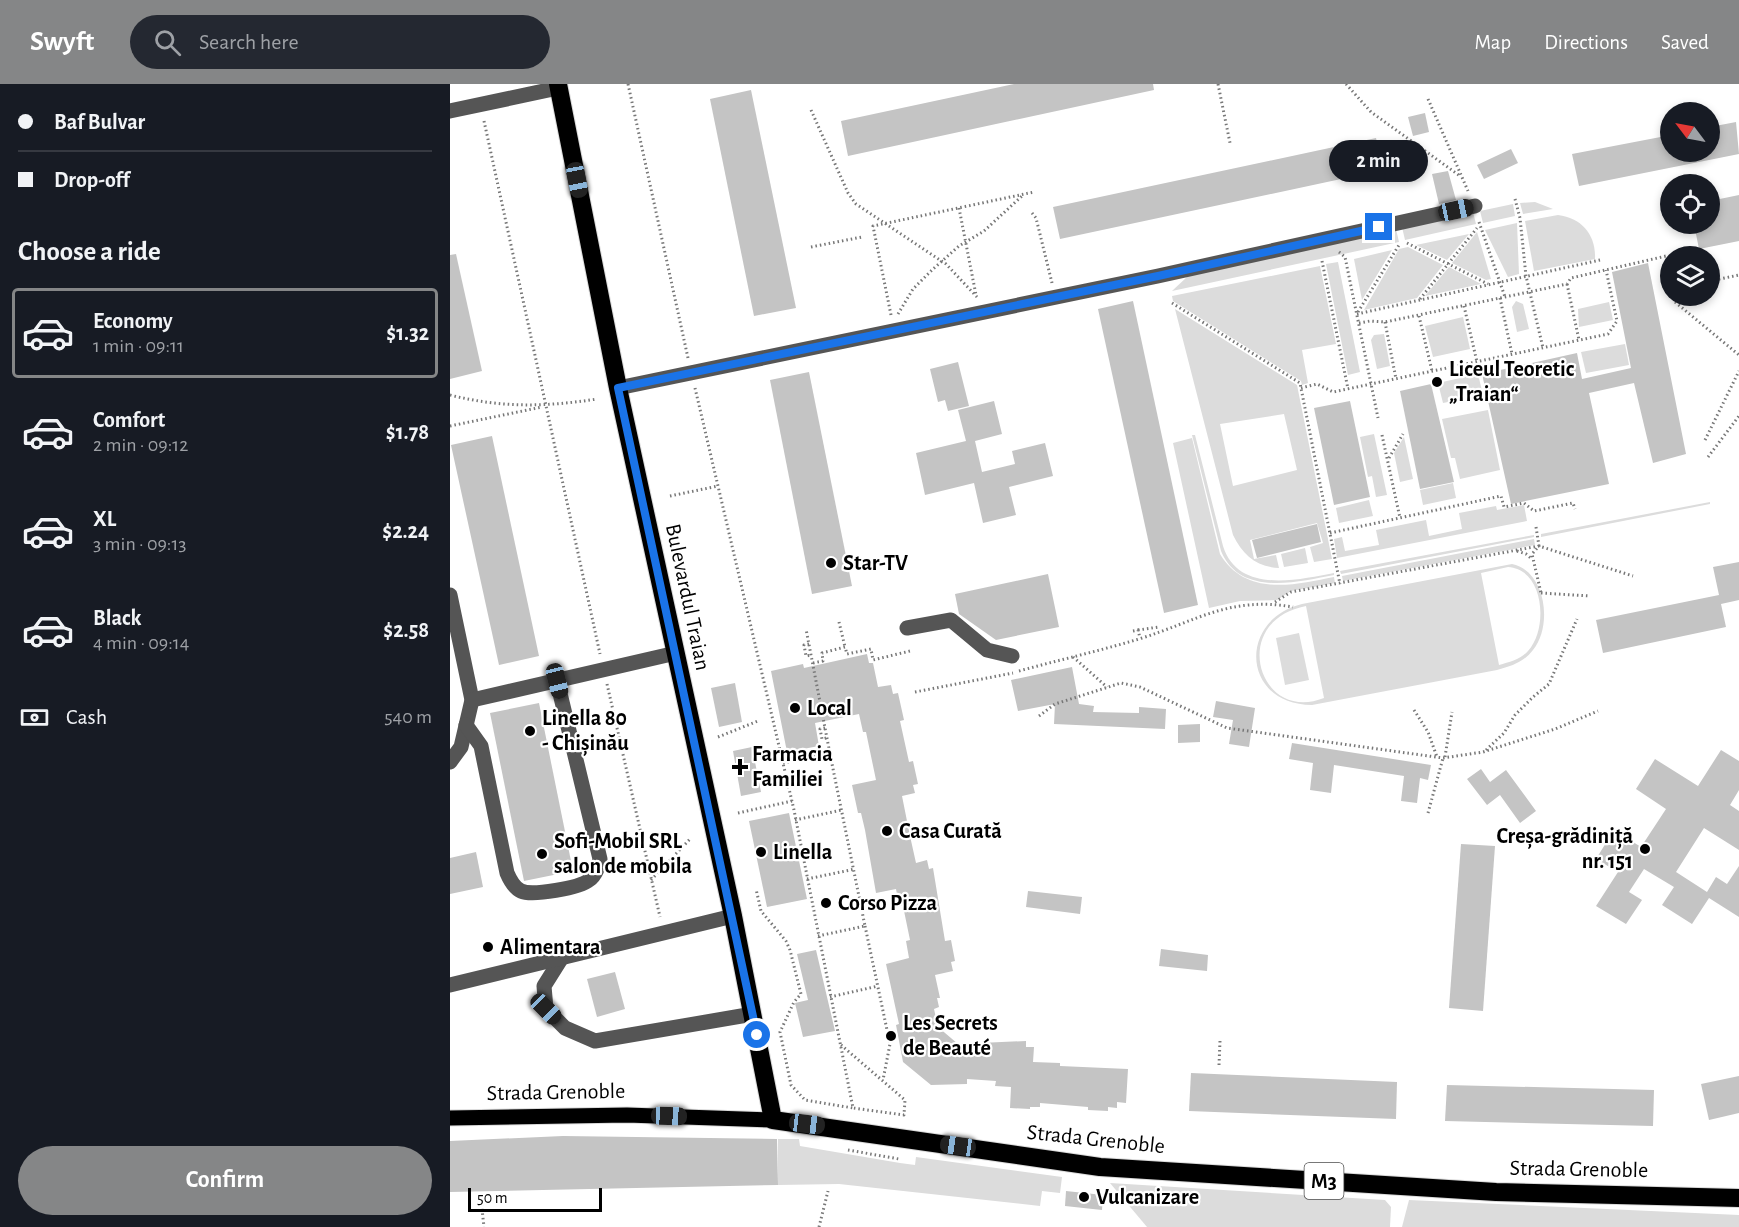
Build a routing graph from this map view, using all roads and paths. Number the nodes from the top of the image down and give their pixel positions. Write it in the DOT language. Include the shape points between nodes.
graph roads {
  1 [pos="628,84"];
  2 [pos="1218,84"];
  3 [pos="1346,84"];
  4 [pos="558,86"];
  5 [pos="1428,99"];
  6 [pos="480,104"];
  7 [pos="811,110"];
  8 [pos="450,111"];
  9 [pos="1230,143"];
  10 [pos="1034,192"];
  11 [pos="1023,195"];
  12 [pos="1515,199"];
  13 [pos="1475,206"];
  14 [pos="959,208"];
  15 [pos="1032,213"];
  16 [pos="886,223"];
  17 [pos="1477,228"];
  18 [pos="862,237"];
  19 [pos="966,242"];
  20 [pos="1407,243"];
  21 [pos="1399,245"];
  22 [pos="811,247"];
  23 [pos="1345,257"];
  24 [pos="1660,257"];
  25 [pos="1600,260"];
  26 [pos="942,261"];
  27 [pos="1322,261"];
  28 [pos="1448,264"];
  29 [pos="1606,270"];
  30 [pos="1739,275"];
  31 [pos="1526,276"];
  32 [pos="1720,279"];
  33 [pos="1051,280"];
  34 [pos="1501,282"];
  35 [pos="1041,283"];
  36 [pos="1567,284"];
  37 [pos="1489,285"];
  38 [pos="1530,292"];
  39 [pos="987,294"];
  40 [pos="977,297"];
  41 [pos="1056,297"];
  42 [pos="1503,298"];
  43 [pos="966,299"];
  44 [pos="1418,300"];
  45 [pos="1172,303"];
  46 [pos="1464,306"];
  47 [pos="1680,306"];
  48 [pos="909,311"];
  49 [pos="898,314"];
  50 [pos="1357,314"];
  51 [pos="1419,315"];
  52 [pos="1385,322"];
  53 [pos="1359,323"];
  54 [pos="1579,340"];
  55 [pos="1543,348"];
  56 [pos="1512,354"];
  57 [pos="1739,355"];
  58 [pos="1477,362"];
  59 [pos="1432,371"];
  60 [pos="1739,371"];
  61 [pos="691,372"];
  62 [pos="1396,379"];
  63 [pos="1371,384"];
  64 [pos="618,388"];
  65 [pos="1301,388"];
  66 [pos="1348,389"];
  67 [pos="450,395"];
  68 [pos="597,399"];
  69 [pos="546,406"];
  70 [pos="1739,416"];
  71 [pos="1378,418"];
  72 [pos="450,426"];
  73 [pos="1403,434"];
  74 [pos="1382,435"];
  75 [pos="1705,440"];
  76 [pos="1708,457"];
  77 [pos="1388,460"];
  78 [pos="718,486"];
  79 [pos="670,496"];
  80 [pos="1575,508"];
  81 [pos="1400,518"];
  82 [pos="1536,527"];
  83 [pos="1330,533"];
  84 [pos="1539,546"];
  85 [pos="1513,550"];
  86 [pos="1534,563"];
  87 [pos="1633,576"];
  88 [pos="1340,584"];
  89 [pos="450,595"];
  90 [pos="1590,596"];
  91 [pos="1273,603"];
  92 [pos="1293,607"];
  93 [pos="1577,619"];
  94 [pos="839,622"];
  95 [pos="1159,627"];
  96 [pos="907,628"];
  97 [pos="806,629"];
  98 [pos="1138,630"];
  99 [pos="1133,631"];
  100 [pos="1140,639"];
  101 [pos="845,647"];
  102 [pos="910,651"];
  103 [pos="676,653"];
  104 [pos="456,656"];
  105 [pos="1012,656"];
  106 [pos="1073,657"];
  107 [pos="813,663"];
  108 [pos="604,671"];
  109 [pos="557,681"];
  110 [pos="1107,687"];
  111 [pos="915,692"];
  112 [pos="472,700"];
  113 [pos="1414,710"];
  114 [pos="1598,711"];
  115 [pos="1452,712"];
  116 [pos="1039,716"];
  117 [pos="758,721"];
  118 [pos="466,725"];
  119 [pos="718,737"];
  120 [pos="1483,752"];
  121 [pos="830,754"];
  122 [pos="1437,757"];
  123 [pos="1444,757"];
  124 [pos="450,762"];
  125 [pos="783,763"];
  126 [pos="792,801"];
  127 [pos="842,810"];
  128 [pos="738,813"];
  129 [pos="1428,813"];
  130 [pos="795,820"];
  131 [pos="692,838"];
  132 [pos="855,869"];
  133 [pos="807,879"];
  134 [pos="651,881"];
  135 [pos="756,889"];
  136 [pos="733,915"];
  137 [pos="866,926"];
  138 [pos="664,933"];
  139 [pos="818,936"];
  140 [pos="561,959"];
  141 [pos="450,985"];
  142 [pos="878,986"];
  143 [pos="830,997"];
  144 [pos="753,1014"];
  145 [pos="1220,1041"];
  146 [pos="839,1044"];
  147 [pos="1219,1065"];
  148 [pos="883,1080"];
  149 [pos="827,1103"];
  150 [pos="853,1108"];
  151 [pos="826,1111"];
  152 [pos="450,1118"];
  153 [pos="773,1120"];
  154 [pos="828,1191"];
  155 [pos="1739,1197"];
  156 [pos="481,1200"];
  157 [pos="484,1227"];
  158 [pos="819,1227"];
  1 -- 61 [label="path"];
  2 -- 9 [label="path"];
  3 -- 5 [label="path" via="1371,112 1461,177"];
  4 -- 6 [label="lane"];
  4 -- 64 [label="highway, Bulevardul Traian"];
  6 -- 8 [label="lane"];
  6 -- 69 [label="path"];
  7 -- 16 [label="path" via="848,193 863,210"];
  10 -- 11 [label="path"];
  11 -- 14 [label="path"];
  11 -- 19 [label="path"];
  12 -- 31 [label="path"];
  13 -- 34 [label="path"];
  13 -- 41 [label="lane"];
  14 -- 16 [label="path"];
  14 -- 19 [label="path"];
  15 -- 33 [label="path"];
  16 -- 26 [label="path"];
  16 -- 49 [label="path" via="873,226 891,315"];
  17 -- 28 [label="path"];
  18 -- 22 [label="path"];
  19 -- 26 [label="path"];
  19 -- 40 [label="path"];
  20 -- 28 [label="path"];
  21 -- 50 [label="path"];
  23 -- 50 [label="path"];
  24 -- 29 [label="path"];
  25 -- 31 [label="path"];
  26 -- 40 [label="path"];
  26 -- 49 [label="path" via="913,289"];
  27 -- 66 [label="path"];
  28 -- 37 [label="path"];
  28 -- 44 [label="path"];
  29 -- 36 [label="path" via="1571,278"];
  29 -- 54 [label="path" via="1617,321 1608,334"];
  30 -- 32 [label="path"];
  31 -- 34 [label="path"];
  31 -- 38 [label="path"];
  33 -- 35 [label="path"];
  33 -- 41 [label="path"];
  34 -- 37 [label="path"];
  34 -- 42 [label="path"];
  36 -- 38 [label="path"];
  36 -- 54 [label="path"];
  37 -- 44 [label="path"];
  38 -- 42 [label="path"];
  38 -- 55 [label="path"];
  39 -- 40 [label="path"];
  40 -- 43 [label="path"];
  41 -- 61 [label="lane"];
  42 -- 46 [label="path"];
  42 -- 56 [label="path"];
  44 -- 50 [label="path"];
  45 -- 65 [label="path" via="1300,383"];
  46 -- 51 [label="path"];
  46 -- 58 [label="path"];
  47 -- 57 [label="path"];
  48 -- 49 [label="path"];
  50 -- 53 [label="path"];
  51 -- 52 [label="path"];
  51 -- 59 [label="path"];
  52 -- 53 [label="path"];
  52 -- 62 [label="path"];
  53 -- 63 [label="path"];
  54 -- 55 [label="path"];
  55 -- 56 [label="path"];
  56 -- 58 [label="path"];
  58 -- 59 [label="path"];
  59 -- 62 [label="path"];
  60 -- 75 [label="path"];
  61 -- 64 [label="lane"];
  61 -- 78 [label="path"];
  62 -- 63 [label="path"];
  63 -- 66 [label="path"];
  63 -- 71 [label="path"];
  64 -- 103 [label="highway, Bulevardul Traian"];
  65 -- 66 [label="path" via="1317,384 1333,392"];
  65 -- 83 [label="path"];
  67 -- 69 [label="path" via="477,402"];
  68 -- 69 [label="path"];
  69 -- 72 [label="path"];
  69 -- 108 [label="path"];
  70 -- 76 [label="path"];
  73 -- 77 [label="path"];
  74 -- 77 [label="path"];
  77 -- 81 [label="path"];
  78 -- 79 [label="path"];
  78 -- 125 [label="path"];
  80 -- 81 [label="path" via="1573,503 1534,511 1524,504 1504,507 1502,496"];
  81 -- 83 [label="path"];
  82 -- 84 [label="path"];
  83 -- 88 [label="path"];
  84 -- 85 [label="path"];
  84 -- 86 [label="path" via="1532,554"];
  84 -- 87 [label="path"];
  85 -- 86 [label="path" via="1526,554"];
  85 -- 88 [label="path"];
  86 -- 90 [label="path" via="1540,592"];
  88 -- 91 [label="path" via="1291,592"];
  89 -- 104 [label="lane"];
  91 -- 92 [label="path"];
  91 -- 100 [label="path" via="1222,608"];
  93 -- 120 [label="path" via="1549,684"];
  94 -- 101 [label="path"];
  95 -- 98 [label="path"];
  96 -- 105 [label="lane" via="951,620 987,650"];
  97 -- 107 [label="path"];
  98 -- 99 [label="path"];
  98 -- 100 [label="path"];
  100 -- 106 [label="path"];
  101 -- 102 [label="path" via="847,654 870,649 873,660"];
  101 -- 107 [label="path" via="822,653 823,661"];
  103 -- 108 [label="lane"];
  103 -- 136 [label="highway, Bulevardul Traian"];
  104 -- 112 [label="lane"];
  106 -- 110 [label="path"];
  106 -- 111 [label="path"];
  107 -- 121 [label="path"];
  108 -- 109 [label="lane"];
  108 -- 134 [label="path"];
  109 -- 112 [label="lane"];
  109 -- 118 [label="lane" via="600,859 589,880 579,885 531,894 512,883 481,746"];
  110 -- 116 [label="path" via="1055,704"];
  110 -- 122 [label="path" via="1121,683 1140,687 1227,728"];
  112 -- 118 [label="lane"];
  113 -- 122 [label="path"];
  114 -- 120 [label="path"];
  115 -- 123 [label="path"];
  117 -- 119 [label="path"];
  118 -- 124 [label="lane" via="461,747"];
  120 -- 123 [label="path"];
  121 -- 125 [label="path"];
  121 -- 127 [label="path"];
  122 -- 123 [label="path"];
  123 -- 129 [label="path"];
  125 -- 126 [label="path"];
  126 -- 128 [label="path"];
  126 -- 130 [label="path"];
  127 -- 130 [label="path"];
  127 -- 132 [label="path"];
  130 -- 133 [label="path"];
  131 -- 134 [label="path"];
  132 -- 133 [label="path"];
  132 -- 137 [label="path"];
  133 -- 139 [label="path"];
  134 -- 138 [label="path"];
  135 -- 149 [label="path" via="761,912 790,950 801,994 780,1032 787,1076 805,1100"];
  136 -- 138 [label="lane"];
  136 -- 144 [label="highway, Bulevardul Traian"];
  137 -- 139 [label="path"];
  137 -- 142 [label="path"];
  138 -- 140 [label="lane"];
  139 -- 143 [label="path"];
  140 -- 141 [label="lane"];
  140 -- 144 [label="lane" via="544,986 546,1009 565,1028 595,1041"];
  142 -- 143 [label="path"];
  142 -- 148 [label="path" via="890,1044"];
  143 -- 146 [label="path"];
  144 -- 153 [label="highway, Bulevardul Traian"];
  145 -- 147 [label="path"];
  146 -- 148 [label="path"];
  146 -- 150 [label="path"];
  148 -- 150 [label="path" via="905,1100 904,1115"];
  149 -- 150 [label="path"];
  149 -- 151 [label="path"];
  152 -- 153 [label="main road, Strada Grenoble" via="627,1115"];
  153 -- 155 [label="highway, Strada Grenoble / M3" via="1100,1167 1496,1192"];
  154 -- 158 [label="path"];
  156 -- 157 [label="path"];
}
